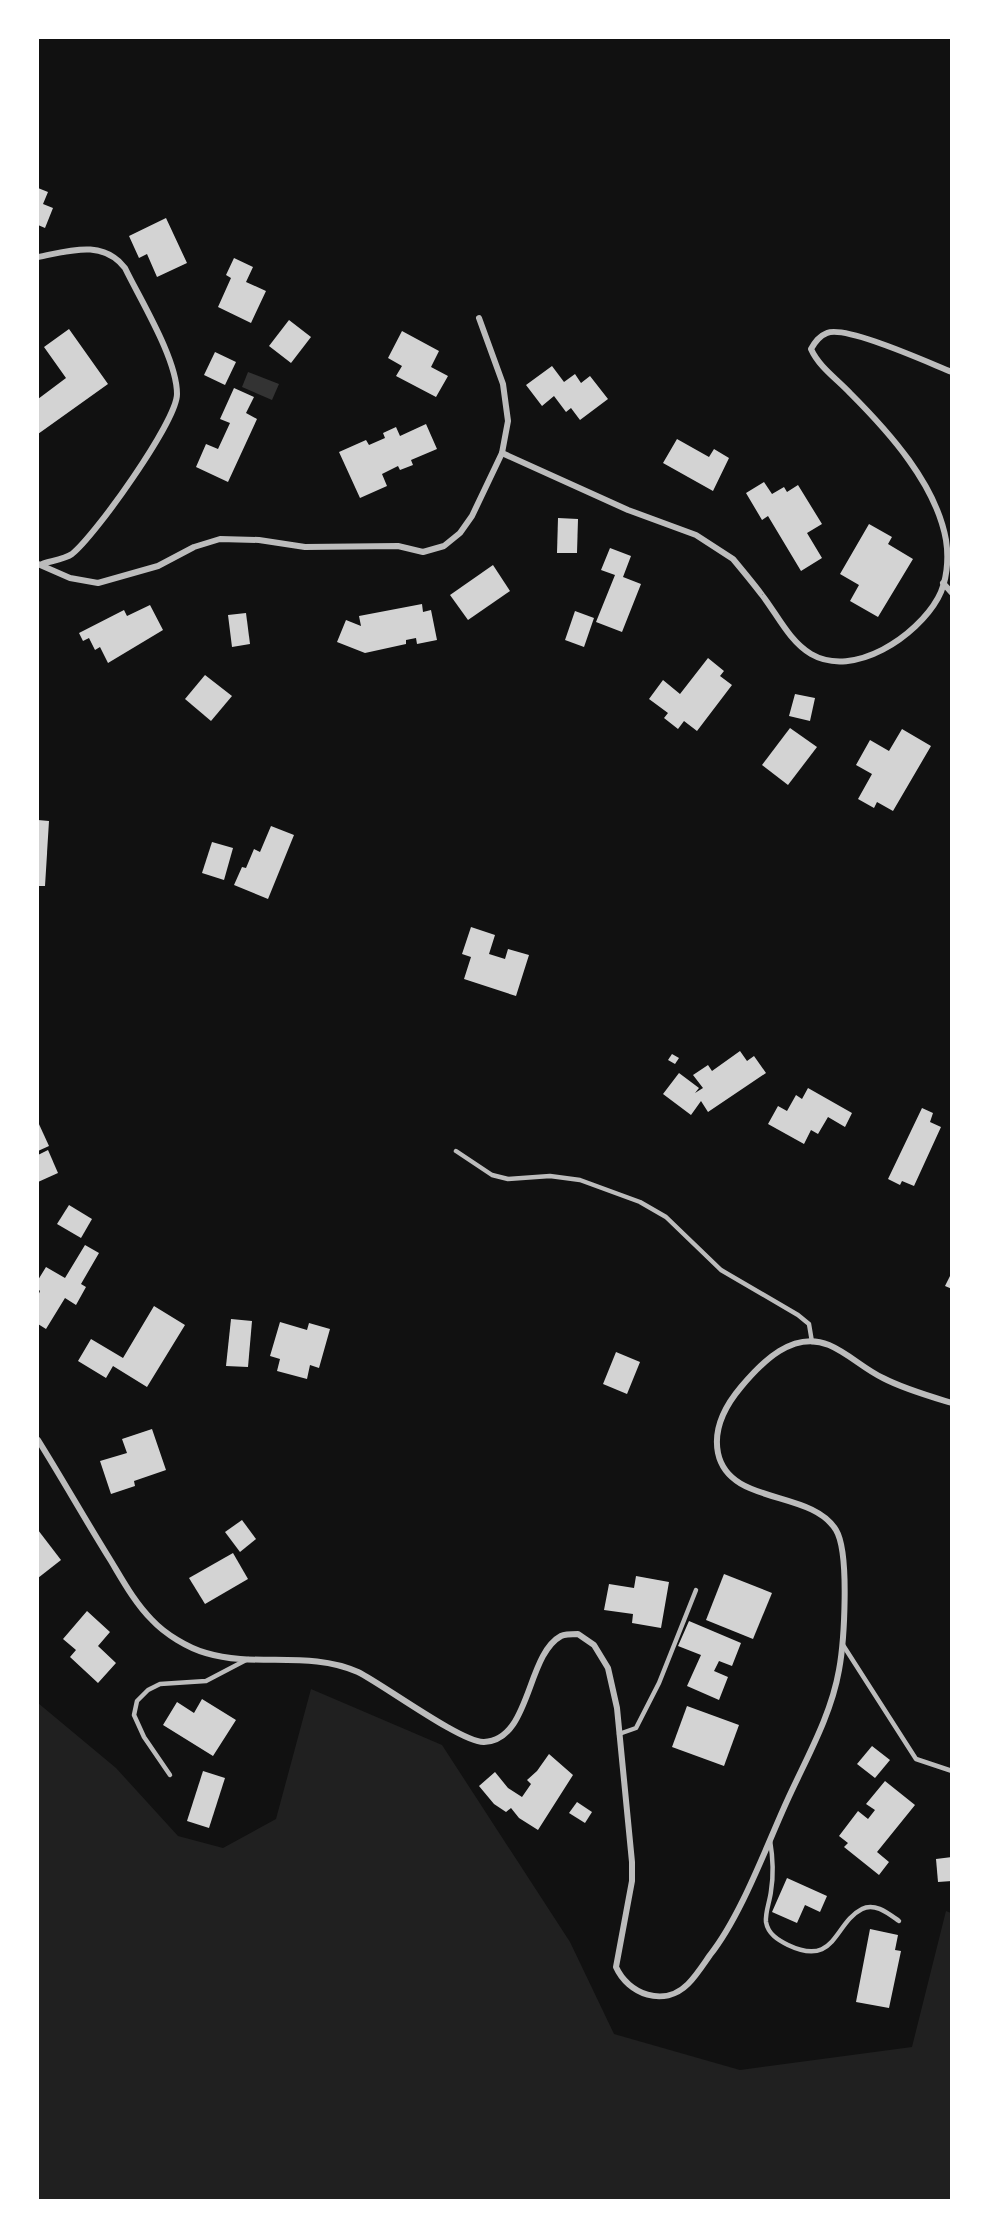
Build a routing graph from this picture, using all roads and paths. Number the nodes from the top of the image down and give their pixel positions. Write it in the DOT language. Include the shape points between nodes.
graph roads {
  1 [pos="38,257"];
  2 [pos="479,318"];
  3 [pos="951,372"];
  4 [pos="502,453"];
  5 [pos="39,564"];
  6 [pos="943,583"];
  7 [pos="951,593"];
  8 [pos="456,1151"];
  9 [pos="812,1342"];
  10 [pos="951,1403"];
  11 [pos="38,1440"];
  12 [pos="696,1590"];
  13 [pos="841,1642"];
  14 [pos="248,1659"];
  15 [pos="619,1734"];
  16 [pos="951,1771"];
  17 [pos="170,1775"];
  18 [pos="770,1838"];
  19 [pos="899,1921"];
  1 -- 5 [label="street" via="99,250 116,256 170,362 177,397 167,424 140,467 93,529 71,555"];
  2 -- 4 [label="street" via="503,384 508,421"];
  3 -- 6 [label="street" via="840,332 828,332 816,340 811,350 815,359 885,432 925,486 946,540"];
  4 -- 5 [label="street" via="460,533 444,546 423,552 398,546 305,547 220,539 194,547 158,566 98,583 70,578"];
  4 -- 6 [label="street" via="721,549 748,577 790,635 821,658 841,662 862,659 897,640 927,615"];
  6 -- 7 [label="street"];
  8 -- 9 [label="lane" via="492,1175 508,1179 550,1176 580,1180 640,1202 666,1217 721,1270 798,1315 809,1324"];
  9 -- 10 [label="street" via="828,1345 884,1379"];
  9 -- 13 [label="street" via="789,1345 757,1369 719,1421 716,1438 719,1457 738,1481 813,1511 837,1530 845,1571"];
  11 -- 14 [label="street" via="138,1605 153,1622 206,1653"];
  12 -- 15 [label="lane" via="659,1683 636,1728"];
  13 -- 16 [label="lane" via="916,1759"];
  13 -- 18 [label="street" via="840,1670 830,1706"];
  14 -- 15 [label="street" via="334,1662 384,1686 459,1735 483,1742 511,1727 548,1647 561,1636 578,1634 594,1645 608,1668"];
  14 -- 17 [label="lane" via="207,1681 160,1684 137,1701 134,1715"];
  15 -- 18 [label="street" via="632,1881 616,1966 632,1989 658,1997 673,1995 687,1985 718,1946"];
  18 -- 19 [label="lane" via="773,1874 766,1920 768,1929 782,1942 805,1950 824,1947 861,1909 871,1907"];
}
